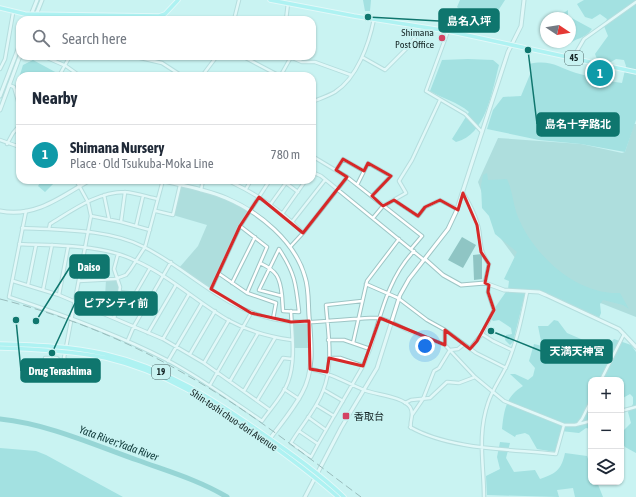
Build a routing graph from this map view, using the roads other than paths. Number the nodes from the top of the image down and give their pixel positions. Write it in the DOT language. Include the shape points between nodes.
graph roads {
  1 [pos="37,0"];
  2 [pos="42,0"];
  3 [pos="178,0"];
  4 [pos="240,0"];
  5 [pos="270,0"];
  6 [pos="524,0"];
  7 [pos="636,2"];
  8 [pos="288,3"];
  9 [pos="0,8"];
  10 [pos="13,13"];
  11 [pos="32,14"];
  12 [pos="37,14"];
  13 [pos="80,15"];
  14 [pos="235,16"];
  15 [pos="286,16"];
  16 [pos="374,19"];
  17 [pos="421,26"];
  18 [pos="448,31"];
  19 [pos="511,44"];
  20 [pos="16,54"];
  21 [pos="362,57"];
  22 [pos="573,58"];
  23 [pos="18,60"];
  24 [pos="52,60"];
  25 [pos="68,60"];
  26 [pos="149,60"];
  27 [pos="214,60"];
  28 [pos="250,60"];
  29 [pos="288,60"];
  30 [pos="297,60"];
  31 [pos="1,65"];
  32 [pos="66,66"];
  33 [pos="0,69"];
  34 [pos="62,72"];
  35 [pos="74,72"];
  36 [pos="176,72"];
  37 [pos="205,72"];
  38 [pos="272,72"];
  39 [pos="282,72"];
  40 [pos="636,72"];
  41 [pos="351,75"];
  42 [pos="9,85"];
  43 [pos="16,94"];
  44 [pos="0,96"];
  45 [pos="316,100"];
  46 [pos="440,100"];
  47 [pos="0,110"];
  48 [pos="16,130"];
  49 [pos="483,133"];
  50 [pos="0,140"];
  51 [pos="8,144"];
  52 [pos="16,145"];
  53 [pos="316,158"];
  54 [pos="336,170"];
  55 [pos="364,171"];
  56 [pos="316,174"];
  57 [pos="347,177"];
  58 [pos="325,180"];
  59 [pos="83,184"];
  60 [pos="160,184"];
  61 [pos="176,184"];
  62 [pos="202,184"];
  63 [pos="235,184"];
  64 [pos="249,184"];
  65 [pos="267,184"];
  66 [pos="285,184"];
  67 [pos="290,184"];
  68 [pos="303,184"];
  69 [pos="180,185"];
  70 [pos="357,185"];
  71 [pos="79,186"];
  72 [pos="246,189"];
  73 [pos="201,190"];
  74 [pos="337,190"];
  75 [pos="125,192"];
  76 [pos="298,192"];
  77 [pos="463,193"];
  78 [pos="104,195"];
  79 [pos="143,196"];
  80 [pos="372,196"];
  81 [pos="259,197"];
  82 [pos="158,199"];
  83 [pos="394,200"];
  84 [pos="88,202"];
  85 [pos="270,205"];
  86 [pos="383,206"];
  87 [pos="156,210"];
  88 [pos="458,210"];
  89 [pos="0,211"];
  90 [pos="26,211"];
  91 [pos="250,212"];
  92 [pos="282,214"];
  93 [pos="91,216"];
  94 [pos="373,218"];
  95 [pos="109,219"];
  96 [pos="121,222"];
  97 [pos="292,222"];
  98 [pos="136,226"];
  99 [pos="240,226"];
  100 [pos="22,228"];
  101 [pos="49,229"];
  102 [pos="150,230"];
  103 [pos="89,232"];
  104 [pos="303,233"];
  105 [pos="255,237"];
  106 [pos="399,239"];
  107 [pos="19,244"];
  108 [pos="36,245"];
  109 [pos="52,246"];
  110 [pos="68,247"];
  111 [pos="145,247"];
  112 [pos="290,247"];
  113 [pos="86,248"];
  114 [pos="413,250"];
  115 [pos="118,254"];
  116 [pos="136,260"];
  117 [pos="424,260"];
  118 [pos="171,262"];
  119 [pos="260,263"];
  120 [pos="150,268"];
  121 [pos="269,268"];
  122 [pos="218,273"];
  123 [pos="163,276"];
  124 [pos="118,279"];
  125 [pos="13,281"];
  126 [pos="79,281"];
  127 [pos="485,283"];
  128 [pos="232,284"];
  129 [pos="366,284"];
  130 [pos="28,285"];
  131 [pos="176,285"];
  132 [pos="489,285"];
  133 [pos="211,289"];
  134 [pos="44,290"];
  135 [pos="120,292"];
  136 [pos="527,292"];
  137 [pos="247,293"];
  138 [pos="387,293"];
  139 [pos="189,294"];
  140 [pos="59,295"];
  141 [pos="282,296"];
  142 [pos="398,298"];
  143 [pos="362,301"];
  144 [pos="75,302"];
  145 [pos="202,303"];
  146 [pos="117,306"];
  147 [pos="215,311"];
  148 [pos="291,311"];
  149 [pos="141,313"];
  150 [pos="251,313"];
  151 [pos="71,317"];
  152 [pos="114,318"];
  153 [pos="359,318"];
  154 [pos="380,318"];
  155 [pos="273,319"];
  156 [pos="229,320"];
  157 [pos="327,320"];
  158 [pos="309,321"];
  159 [pos="291,322"];
  160 [pos="391,322"];
  161 [pos="134,326"];
  162 [pos="244,327"];
  163 [pos="446,330"];
  164 [pos="148,333"];
  165 [pos="258,333"];
  166 [pos="624,333"];
  167 [pos="482,334"];
  168 [pos="275,338"];
  169 [pos="163,339"];
  170 [pos="128,340"];
  171 [pos="292,340"];
  172 [pos="328,340"];
  173 [pos="353,343"];
  174 [pos="0,344"];
  175 [pos="445,345"];
  176 [pos="464,345"];
  177 [pos="176,347"];
  178 [pos="636,347"];
  179 [pos="0,348"];
  180 [pos="370,349"];
  181 [pos="470,349"];
  182 [pos="65,350"];
  183 [pos="450,350"];
  184 [pos="512,350"];
  185 [pos="190,354"];
  186 [pos="45,358"];
  187 [pos="292,358"];
  188 [pos="329,358"];
  189 [pos="168,361"];
  190 [pos="204,363"];
  191 [pos="363,366"];
  192 [pos="506,368"];
  193 [pos="310,369"];
  194 [pos="328,372"];
  195 [pos="217,373"];
  196 [pos="475,377"];
  197 [pos="602,377"];
  198 [pos="230,382"];
  199 [pos="352,384"];
  200 [pos="210,385"];
  201 [pos="284,389"];
  202 [pos="324,390"];
  203 [pos="364,390"];
  204 [pos="244,391"];
  205 [pos="493,393"];
  206 [pos="298,399"];
  207 [pos="423,399"];
  208 [pos="258,400"];
  209 [pos="343,401"];
  210 [pos="405,403"];
  211 [pos="316,405"];
  212 [pos="588,407"];
  213 [pos="636,407"];
  214 [pos="270,410"];
  215 [pos="624,410"];
  216 [pos="334,416"];
  217 [pos="412,416"];
  218 [pos="308,417"];
  219 [pos="588,422"];
  220 [pos="577,424"];
  221 [pos="564,425"];
  222 [pos="299,430"];
  223 [pos="326,430"];
  224 [pos="269,440"];
  225 [pos="318,444"];
  226 [pos="481,447"];
  227 [pos="316,476"];
  228 [pos="306,495"];
  229 [pos="338,497"];
  230 [pos="344,497"];
  231 [pos="484,497"];
  1 -- 11 [label="street"];
  2 -- 12 [label="street"];
  3 -- 13 [label="main road" via="165,14 159,16"];
  4 -- 14 [label="street"];
  5 -- 8 [label="main road, 45"];
  6 -- 19 [label="street" via="520,26"];
  7 -- 22 [label="street" via="584,39"];
  8 -- 15 [label="street"];
  8 -- 16 [label="main road, 45"];
  9 -- 10 [label="main road"];
  10 -- 11 [label="main road"];
  10 -- 31 [label="street"];
  11 -- 12 [label="main road"];
  12 -- 13 [label="main road"];
  16 -- 17 [label="main road, 45"];
  16 -- 21 [label="street"];
  17 -- 18 [label="main road, 45"];
  17 -- 21 [label="street" via="411,44 385,70"];
  18 -- 19 [label="main road, 45"];
  18 -- 46 [label="street" via="426,91"];
  19 -- 22 [label="main road, 45"];
  19 -- 49 [label="street"];
  20 -- 44 [label="street"];
  21 -- 41 [label="street"];
  22 -- 40 [label="main road, 45"];
  23 -- 42 [label="street"];
  24 -- 32 [label="street"];
  25 -- 32 [label="street"];
  26 -- 36 [label="street" via="162,63"];
  27 -- 37 [label="street"];
  28 -- 38 [label="street"];
  29 -- 39 [label="street"];
  30 -- 41 [label="street" via="315,62"];
  31 -- 33 [label="street"];
  32 -- 34 [label="street"];
  32 -- 35 [label="street"];
  41 -- 45 [label="street" via="336,91"];
  42 -- 43 [label="street" via="14,87"];
  42 -- 47 [label="street"];
  46 -- 49 [label="street" via="465,114"];
  46 -- 83 [label="street" via="412,160 399,181 406,193"];
  48 -- 51 [label="street"];
  49 -- 77 [label="street"];
  50 -- 51 [label="street"];
  51 -- 52 [label="street"];
  53 -- 54 [label="street"];
  54 -- 55 [label="street" via="343,159"];
  54 -- 57 [label="street"];
  55 -- 70 [label="street"];
  55 -- 80 [label="street" via="368,163 391,176"];
  56 -- 58 [label="street"];
  57 -- 70 [label="street"];
  57 -- 74 [label="street"];
  58 -- 74 [label="street"];
  58 -- 97 [label="street"];
  59 -- 71 [label="street"];
  60 -- 82 [label="street"];
  61 -- 69 [label="street"];
  62 -- 73 [label="street"];
  63 -- 72 [label="street"];
  64 -- 72 [label="street"];
  65 -- 81 [label="street"];
  66 -- 85 [label="street"];
  67 -- 76 [label="street"];
  68 -- 76 [label="street"];
  69 -- 73 [label="street"];
  69 -- 87 [label="street" via="173,215"];
  70 -- 80 [label="street"];
  71 -- 84 [label="street"];
  71 -- 90 [label="street" via="48,205"];
  72 -- 81 [label="street"];
  73 -- 91 [label="street" via="226,198"];
  74 -- 94 [label="street"];
  74 -- 104 [label="street"];
  75 -- 78 [label="street"];
  75 -- 79 [label="street"];
  75 -- 96 [label="street"];
  76 -- 92 [label="street"];
  77 -- 88 [label="street"];
  77 -- 127 [label="street" via="477,225 481,252 489,264"];
  78 -- 84 [label="street"];
  78 -- 95 [label="street"];
  79 -- 82 [label="street"];
  79 -- 98 [label="street"];
  80 -- 86 [label="street"];
  81 -- 85 [label="street"];
  81 -- 91 [label="street"];
  82 -- 87 [label="street"];
  83 -- 86 [label="street"];
  83 -- 88 [label="street" via="418,216 425,207 440,200"];
  84 -- 93 [label="street"];
  84 -- 101 [label="street" via="50,224"];
  85 -- 92 [label="street"];
  86 -- 94 [label="street"];
  86 -- 114 [label="street" via="422,236"];
  87 -- 102 [label="street"];
  88 -- 117 [label="street" via="448,229"];
  89 -- 90 [label="street"];
  90 -- 100 [label="street"];
  91 -- 99 [label="street"];
  91 -- 112 [label="street"];
  92 -- 97 [label="street"];
  93 -- 95 [label="street"];
  93 -- 103 [label="street"];
  94 -- 106 [label="street"];
  95 -- 96 [label="street"];
  96 -- 98 [label="street"];
  97 -- 104 [label="street"];
  98 -- 102 [label="street"];
  99 -- 105 [label="street"];
  99 -- 122 [label="street"];
  100 -- 101 [label="street"];
  100 -- 107 [label="street"];
  101 -- 103 [label="street"];
  102 -- 111 [label="street"];
  103 -- 111 [label="street"];
  103 -- 113 [label="street"];
  104 -- 112 [label="street"];
  105 -- 119 [label="street" via="267,247"];
  105 -- 128 [label="street"];
  106 -- 114 [label="street"];
  106 -- 129 [label="street"];
  107 -- 108 [label="street"];
  107 -- 125 [label="street"];
  108 -- 109 [label="street"];
  108 -- 130 [label="street"];
  109 -- 110 [label="street"];
  109 -- 134 [label="street"];
  110 -- 113 [label="street"];
  110 -- 140 [label="street"];
  111 -- 116 [label="street"];
  111 -- 118 [label="street"];
  112 -- 158 [label="street" via="298,258 306,279"];
  113 -- 115 [label="street"];
  113 -- 126 [label="street"];
  114 -- 117 [label="street"];
  114 -- 138 [label="street" via="402,263"];
  115 -- 116 [label="street"];
  115 -- 124 [label="street" via="114,269"];
  116 -- 120 [label="street"];
  116 -- 124 [label="street" via="126,275"];
  117 -- 127 [label="street" via="461,285"];
  117 -- 142 [label="street"];
  118 -- 123 [label="street"];
  118 -- 133 [label="street"];
  119 -- 121 [label="street"];
  119 -- 137 [label="street"];
  120 -- 123 [label="street"];
  120 -- 135 [label="street" via="134,294"];
  121 -- 141 [label="street" via="278,278"];
  121 -- 141 [label="street" via="259,290"];
  121 -- 148 [label="street" via="279,249 291,266 295,280 298,312"];
  122 -- 128 [label="street"];
  122 -- 133 [label="street"];
  123 -- 131 [label="street"];
  123 -- 149 [label="street"];
  124 -- 126 [label="street"];
  124 -- 135 [label="street"];
  125 -- 130 [label="street"];
  125 -- 151 [label="street" via="10,297"];
  126 -- 144 [label="street"];
  127 -- 132 [label="street"];
  128 -- 137 [label="street"];
  129 -- 138 [label="street"];
  129 -- 143 [label="street"];
  130 -- 134 [label="street"];
  131 -- 139 [label="street"];
  131 -- 164 [label="street"];
  132 -- 136 [label="street" via="504,290"];
  132 -- 167 [label="street" via="488,292 494,310"];
  133 -- 150 [label="street"];
  134 -- 140 [label="street"];
  135 -- 146 [label="street"];
  136 -- 166 [label="street" via="539,292"];
  136 -- 184 [label="street"];
  137 -- 155 [label="street" via="276,303"];
  138 -- 142 [label="street"];
  138 -- 154 [label="street"];
  139 -- 145 [label="street"];
  139 -- 169 [label="street"];
  140 -- 144 [label="street"];
  141 -- 148 [label="street" via="283,311"];
  142 -- 160 [label="street"];
  142 -- 163 [label="street" via="427,320"];
  143 -- 153 [label="street"];
  143 -- 157 [label="street" via="326,305"];
  144 -- 151 [label="street"];
  144 -- 152 [label="street"];
  145 -- 147 [label="street"];
  145 -- 177 [label="street"];
  146 -- 149 [label="street"];
  146 -- 152 [label="street"];
  147 -- 156 [label="street"];
  147 -- 185 [label="street"];
  148 -- 159 [label="street"];
  149 -- 161 [label="street"];
  150 -- 155 [label="street"];
  150 -- 162 [label="street"];
  151 -- 170 [label="street"];
  151 -- 182 [label="street"];
  152 -- 161 [label="street"];
  153 -- 154 [label="street"];
  153 -- 157 [label="street"];
  153 -- 173 [label="street"];
  154 -- 160 [label="street"];
  154 -- 180 [label="street"];
  155 -- 159 [label="street"];
  156 -- 162 [label="street"];
  156 -- 190 [label="street"];
  157 -- 158 [label="street"];
  157 -- 172 [label="street"];
  158 -- 159 [label="street"];
  158 -- 193 [label="street"];
  159 -- 171 [label="street"];
  160 -- 175 [label="street"];
  160 -- 203 [label="street" via="379,363"];
  161 -- 164 [label="street"];
  161 -- 170 [label="street"];
  162 -- 165 [label="street"];
  162 -- 195 [label="street"];
  163 -- 175 [label="street"];
  163 -- 176 [label="street"];
  164 -- 169 [label="street"];
  165 -- 168 [label="street"];
  165 -- 198 [label="street"];
  166 -- 178 [label="street"];
  166 -- 197 [label="street"];
  167 -- 181 [label="street"];
  167 -- 184 [label="street"];
  168 -- 171 [label="street"];
  168 -- 204 [label="street"];
  169 -- 177 [label="street"];
  170 -- 189 [label="street"];
  171 -- 187 [label="street"];
  172 -- 173 [label="street"];
  172 -- 188 [label="street"];
  173 -- 180 [label="street"];
  174 -- 182 [label="main road, 19"];
  175 -- 183 [label="street"];
  176 -- 181 [label="street"];
  176 -- 183 [label="street"];
  177 -- 185 [label="street"];
  177 -- 189 [label="street"];
  179 -- 182 [label="main road, Shin-toshi chuo-dori Avenue / 19"];
  180 -- 191 [label="street"];
  181 -- 192 [label="street"];
  182 -- 186 [label="street" via="64,358 76,372 74,378 56,358"];
  182 -- 224 [label="main road, Shin-toshi chuo-dori Avenue / 19" via="119,362 178,383"];
  183 -- 196 [label="street"];
  183 -- 207 [label="street" via="439,368 434,371"];
  184 -- 192 [label="street"];
  185 -- 190 [label="street"];
  187 -- 201 [label="street" via="288,383"];
  187 -- 208 [label="street" via="283,358"];
  188 -- 191 [label="street" via="340,358"];
  188 -- 194 [label="street"];
  189 -- 200 [label="street"];
  190 -- 195 [label="street"];
  191 -- 199 [label="street"];
  192 -- 205 [label="street"];
  193 -- 194 [label="street"];
  193 -- 206 [label="street" via="303,392"];
  194 -- 199 [label="street"];
  194 -- 202 [label="street"];
  195 -- 198 [label="street"];
  195 -- 200 [label="street"];
  196 -- 205 [label="street"];
  196 -- 207 [label="street" via="459,383 447,382 430,398"];
  198 -- 204 [label="street"];
  199 -- 203 [label="street"];
  199 -- 209 [label="street"];
  200 -- 214 [label="street" via="262,421"];
  201 -- 206 [label="street"];
  201 -- 214 [label="street"];
  202 -- 209 [label="street"];
  202 -- 211 [label="street"];
  203 -- 210 [label="street" via="390,396"];
  203 -- 227 [label="street"];
  204 -- 208 [label="street"];
  205 -- 221 [label="street" via="504,401"];
  205 -- 226 [label="street" via="488,403"];
  206 -- 224 [label="street"];
  207 -- 210 [label="street"];
  207 -- 217 [label="street"];
  208 -- 214 [label="street"];
  209 -- 216 [label="street"];
  210 -- 217 [label="street" via="410,407"];
  211 -- 216 [label="street"];
  211 -- 218 [label="street"];
  212 -- 220 [label="street"];
  213 -- 215 [label="street"];
  216 -- 223 [label="street"];
  217 -- 226 [label="street" via="411,428 425,436"];
  218 -- 222 [label="street"];
  218 -- 223 [label="street"];
  219 -- 220 [label="street"];
  220 -- 221 [label="street"];
  221 -- 226 [label="street" via="556,454"];
  222 -- 225 [label="street"];
  222 -- 225 [label="street" via="291,443 310,457"];
  223 -- 225 [label="street"];
  224 -- 227 [label="main road, Shin-toshi chuo-dori Avenue / 19"];
  226 -- 231 [label="street"];
  227 -- 228 [label="street"];
  227 -- 229 [label="main road, Shin-toshi chuo-dori Avenue / 19"];
  227 -- 230 [label="main road, Shin-toshi chuo-dori Avenue / 19"];
}
